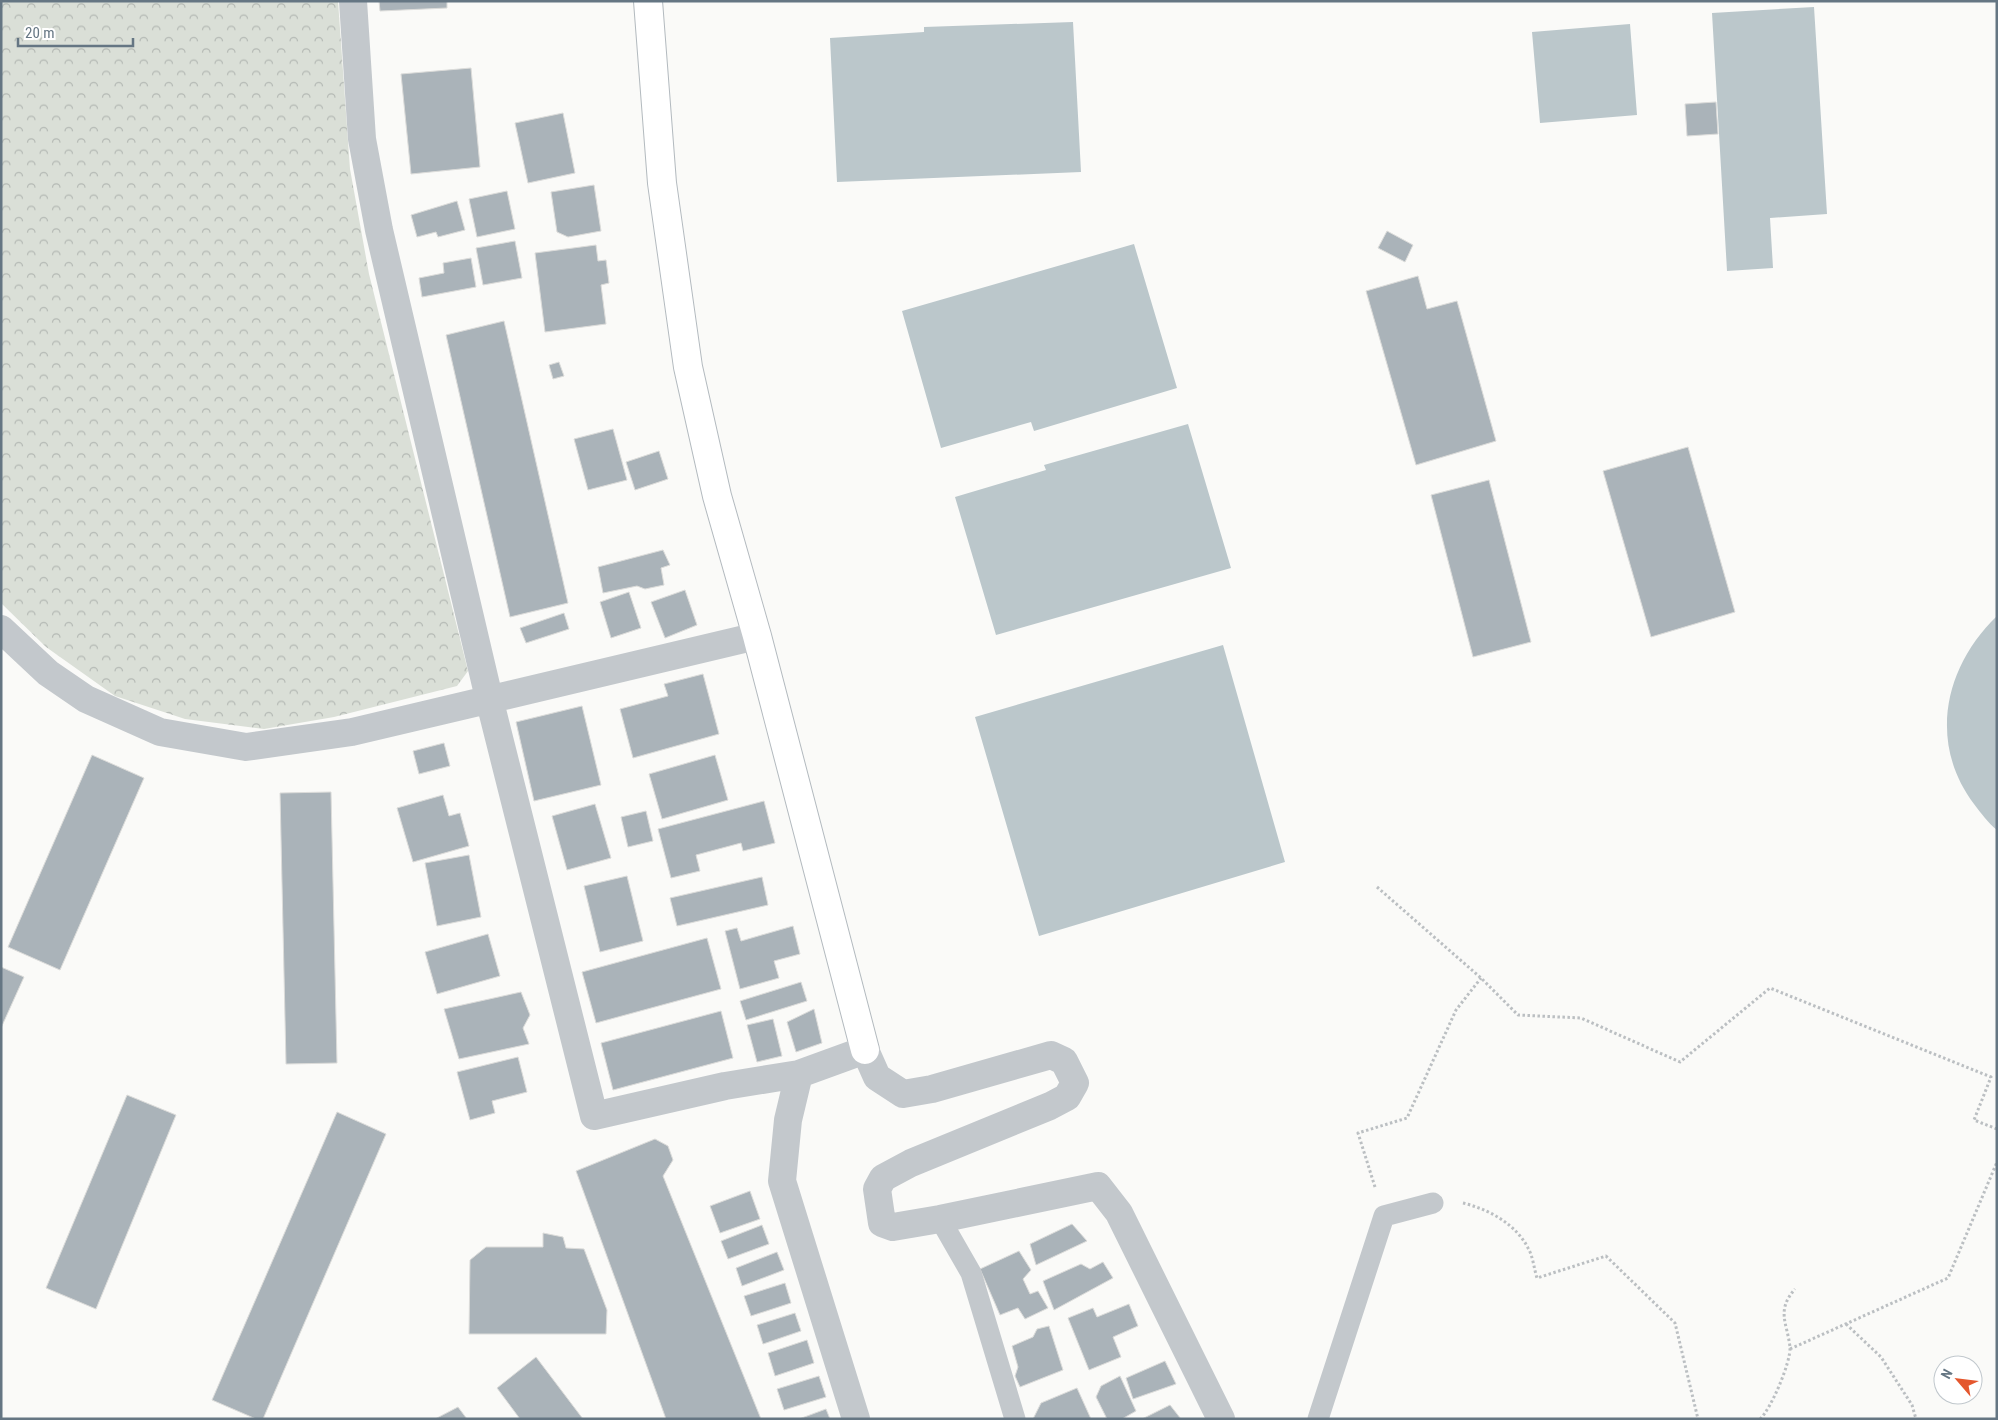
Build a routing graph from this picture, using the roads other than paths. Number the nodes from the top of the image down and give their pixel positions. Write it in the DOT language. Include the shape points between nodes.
graph roads {
  1 [pos="354,1"];
  2 [pos="648,1"];
  3 [pos="1,629"];
  4 [pos="757,636"];
  5 [pos="489,698"];
  6 [pos="865,1050"];
  7 [pos="798,1074"];
  8 [pos="1434,1203"];
  9 [pos="940,1219"];
  10 [pos="856,1419"];
  11 [pos="1016,1419"];
  12 [pos="1222,1419"];
  13 [pos="1318,1419"];
  1 -- 5 [label="street" via="362,138 379,230"];
  2 -- 4 [label="street" via="662,184 688,367 717,496"];
  3 -- 5 [label="street" via="48,673 86,699 160,732 246,747 352,732"];
  4 -- 5 [label="street"];
  4 -- 6 [label="street"];
  5 -- 7 [label="street" via="594,1116 725,1086"];
  6 -- 7 [label="street"];
  6 -- 9 [label="street" via="877,1077 903,1094 1051,1055 1064,1061 1075,1083 1068,1097 1050,1106 911,1163 883,1178 877,1189 882,1224 893,1227"];
  7 -- 10 [label="street" via="788,1120 782,1181"];
  8 -- 13 [label="lane" via="1384,1216"];
  9 -- 11 [label="lane" via="971,1274"];
  9 -- 12 [label="street" via="1098,1186 1119,1213"];
}
